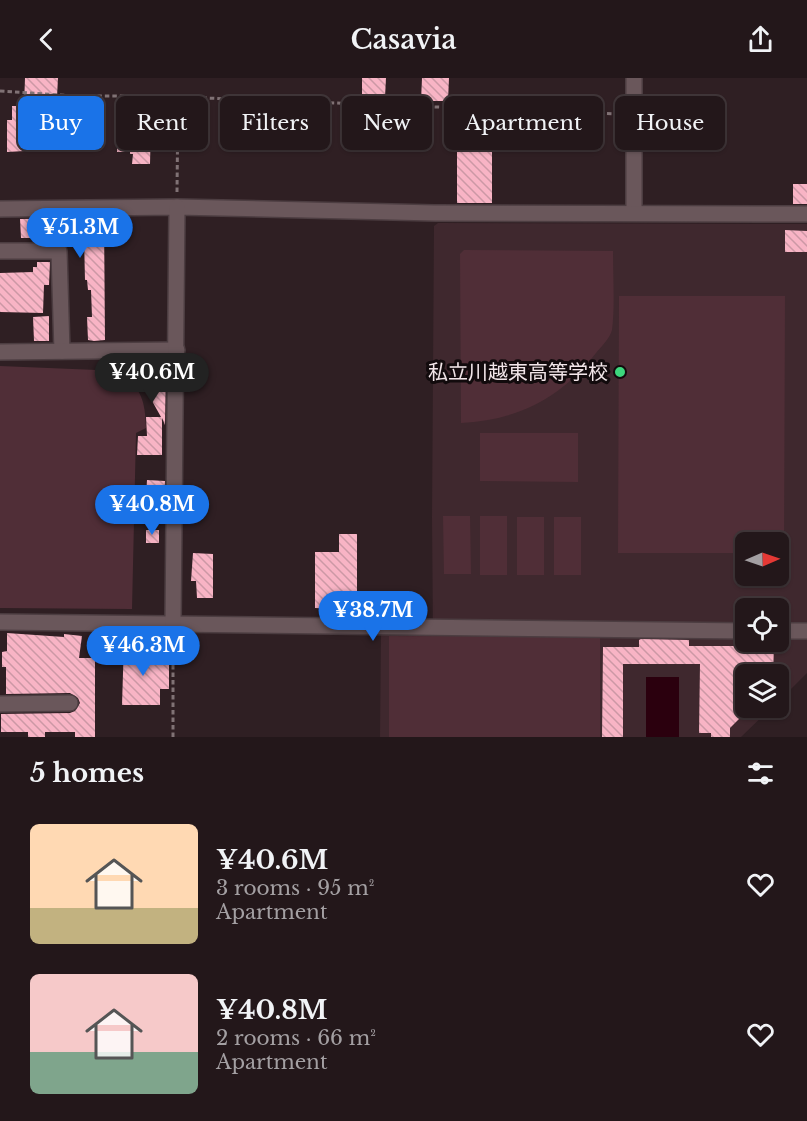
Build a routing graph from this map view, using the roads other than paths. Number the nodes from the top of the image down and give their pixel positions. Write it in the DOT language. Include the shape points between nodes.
graph roads {
  1 [pos="634,78"];
  2 [pos="177,207"];
  3 [pos="0,208"];
  4 [pos="634,213"];
  5 [pos="807,214"];
  6 [pos="0,251"];
  7 [pos="177,350"];
  8 [pos="62,351"];
  9 [pos="0,352"];
  10 [pos="0,622"];
  11 [pos="173,623"];
  12 [pos="735,631"];
  13 [pos="789,631"];
  14 [pos="807,632"];
  15 [pos="70,703"];
  16 [pos="0,704"];
  1 -- 4 [label="street"];
  2 -- 3 [label="street"];
  2 -- 4 [label="street"];
  2 -- 7 [label="street"];
  4 -- 5 [label="street"];
  6 -- 8 [label="street" via="59,251"];
  7 -- 8 [label="street"];
  7 -- 11 [label="street"];
  8 -- 9 [label="street"];
  10 -- 11 [label="street"];
  11 -- 12 [label="street"];
  13 -- 14 [label="street"];
  15 -- 16 [label="street"];
}
